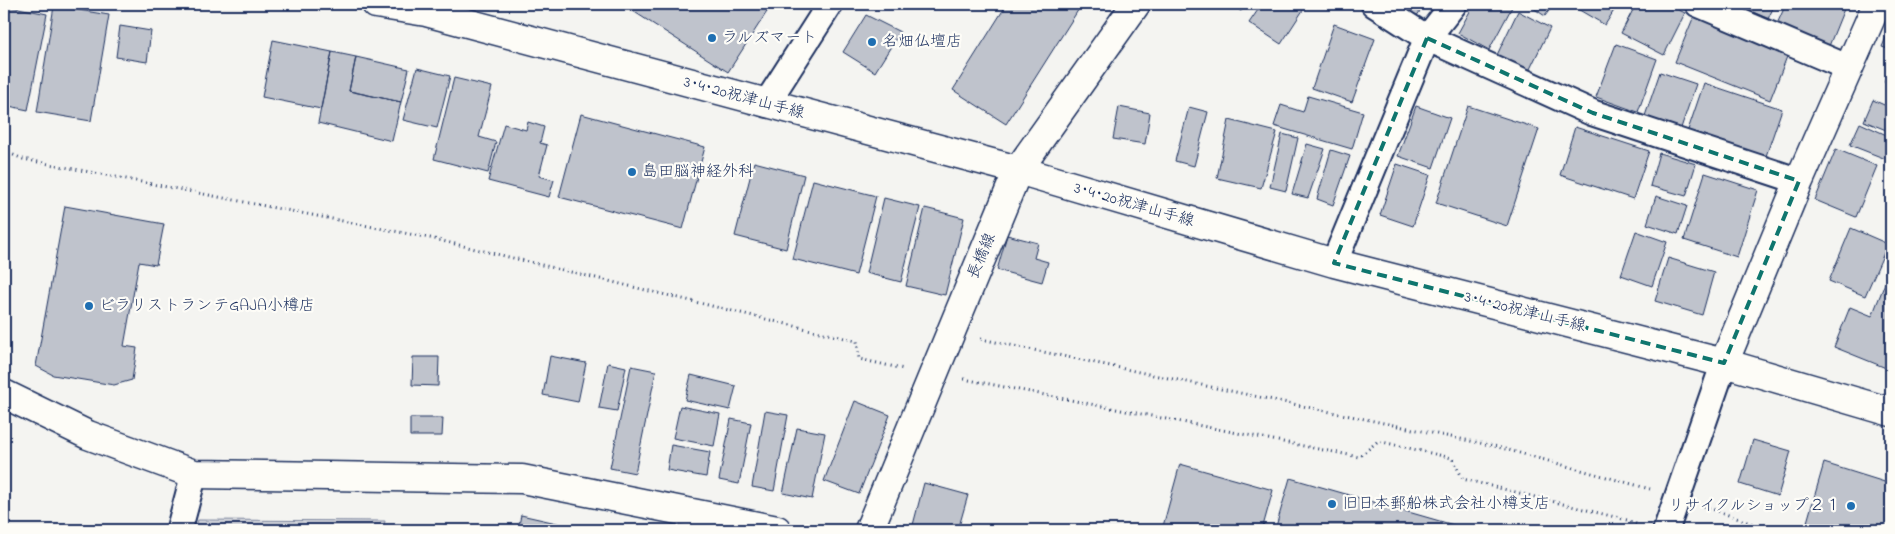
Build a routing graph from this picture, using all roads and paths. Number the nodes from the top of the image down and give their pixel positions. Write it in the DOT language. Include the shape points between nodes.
graph roads {
  1 [pos="376,4"];
  2 [pos="830,4"];
  3 [pos="1136,4"];
  4 [pos="1374,4"];
  5 [pos="1454,4"];
  6 [pos="1698,4"];
  7 [pos="1877,4"];
  8 [pos="1427,38"];
  9 [pos="1849,68"];
  10 [pos="766,104"];
  11 [pos="4,151"];
  12 [pos="1018,170"];
  13 [pos="1799,180"];
  14 [pos="1334,264"];
  15 [pos="950,333"];
  16 [pos="1724,363"];
  17 [pos="903,369"];
  18 [pos="966,379"];
  19 [pos="4,394"];
  20 [pos="1889,405"];
  21 [pos="194,474"];
  22 [pos="1678,497"];
  23 [pos="1627,520"];
  24 [pos="179,530"];
  25 [pos="777,530"];
  26 [pos="869,530"];
  27 [pos="1666,530"];
  28 [pos="1769,530"];
  1 -- 10 [label="street, 3･4･20祝津山手線" via="426,12"];
  2 -- 10 [label="street"];
  3 -- 12 [label="street, 長橋線"];
  4 -- 8 [label="street"];
  5 -- 8 [label="street"];
  6 -- 9 [label="street"];
  7 -- 9 [label="street"];
  8 -- 13 [label="street" via="1593,113"];
  8 -- 14 [label="street"];
  9 -- 13 [label="street"];
  10 -- 12 [label="street, 3･4･20祝津山手線"];
  11 -- 17 [label="path" via="23,159 430,238 837,336 857,341 859,359"];
  12 -- 14 [label="street, 3･4･20祝津山手線"];
  12 -- 15 [label="street, 長橋線"];
  13 -- 16 [label="street"];
  14 -- 16 [label="street, 3･4･20祝津山手線"];
  15 -- 22 [label="path" via="1494,446"];
  15 -- 26 [label="street, 長橋線"];
  16 -- 20 [label="street, 3･4･20祝津山手線"];
  16 -- 22 [label="street"];
  18 -- 23 [label="path" via="1359,457 1378,441 1452,458 1463,479"];
  19 -- 21 [label="street" via="88,435"];
  21 -- 24 [label="street"];
  21 -- 25 [label="street" via="522,479"];
  22 -- 27 [label="street"];
  22 -- 28 [label="path"];
}
